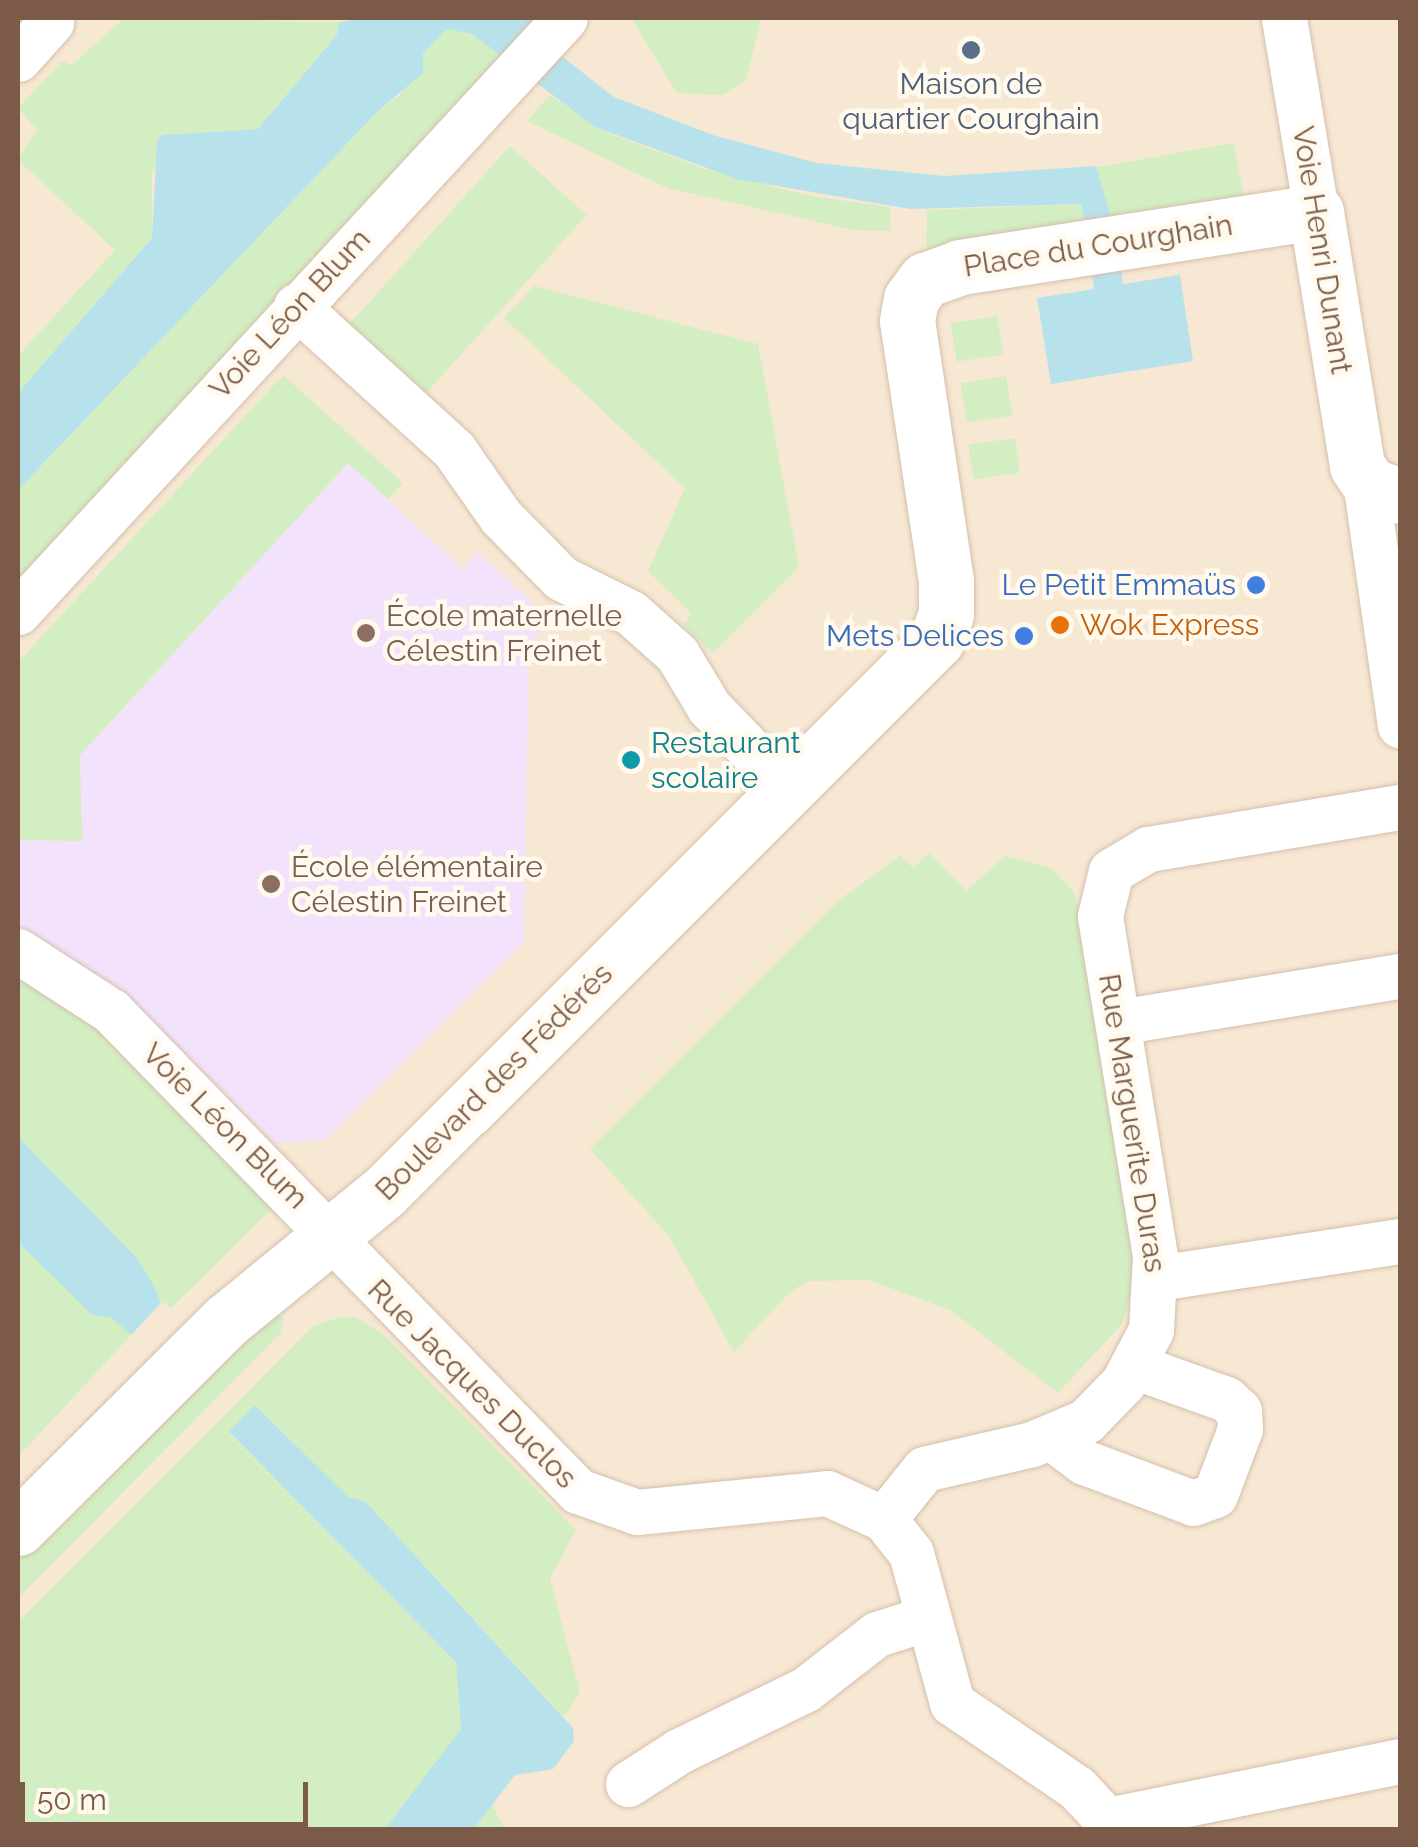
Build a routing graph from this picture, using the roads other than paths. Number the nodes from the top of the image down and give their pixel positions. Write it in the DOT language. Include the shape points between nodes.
graph roads {
  1 [pos="1284,18"];
  2 [pos="48,20"];
  3 [pos="560,23"];
  4 [pos="18,59"];
  5 [pos="1316,212"];
  6 [pos="296,306"];
  7 [pos="1383,488"];
  8 [pos="18,612"];
  9 [pos="946,614"];
  10 [pos="1400,726"];
  11 [pos="788,789"];
  12 [pos="1400,807"];
  13 [pos="18,952"];
  14 [pos="1400,976"];
  15 [pos="1118,1022"];
  16 [pos="331,1237"];
  17 [pos="1400,1241"];
  18 [pos="1157,1278"];
  19 [pos="1134,1366"];
  20 [pos="1052,1437"];
  21 [pos="884,1519"];
  22 [pos="18,1528"];
  23 [pos="926,1618"];
  24 [pos="1400,1761"];
  25 [pos="628,1784"];
  26 [pos="1105,1825"];
  1 -- 5 [label="street, Voie Henri Dunant"];
  2 -- 4 [label="street"];
  3 -- 6 [label="street, Voie Léon Blum"];
  5 -- 7 [label="street, Voie Henri Dunant" via="1355,459"];
  5 -- 9 [label="street, Place du Courghain" via="960,267 916,289 908,334"];
  6 -- 8 [label="street, Voie Léon Blum"];
  6 -- 11 [label="street" via="454,450 501,517 561,578 631,614 677,654 708,707"];
  7 -- 10 [label="street"];
  9 -- 11 [label="street, Boulevard des Fédérés" via="926,654"];
  11 -- 16 [label="street, Boulevard des Fédérés"];
  12 -- 15 [label="street, Rue Marguerite Duras" via="1148,849 1122,860 1104,884 1100,916"];
  13 -- 16 [label="street, Voie Léon Blum" via="98,1000"];
  14 -- 15 [label="street"];
  15 -- 18 [label="street, Rue Marguerite Duras"];
  16 -- 21 [label="street, Rue Jacques Duclos" via="566,1482 592,1500 653,1512 827,1492"];
  16 -- 22 [label="street, Boulevard des Fédérés" via="227,1320"];
  17 -- 18 [label="street"];
  18 -- 19 [label="street, Rue Marguerite Duras" via="1156,1315"];
  19 -- 20 [label="street, Rue Marguerite Duras" via="1098,1410"];
  19 -- 20 [label="street" via="1226,1399 1238,1412 1240,1429 1215,1496 1193,1503 1084,1462"];
  20 -- 21 [label="street, Rue Marguerite Duras" via="924,1469"];
  21 -- 23 [label="street, Rue Jacques Duclos" via="912,1554"];
  23 -- 25 [label="street" via="878,1634 819,1681 678,1751"];
  23 -- 26 [label="street, Rue Jacques Duclos" via="946,1689 961,1714 1076,1788"];
  24 -- 26 [label="street"];
}
